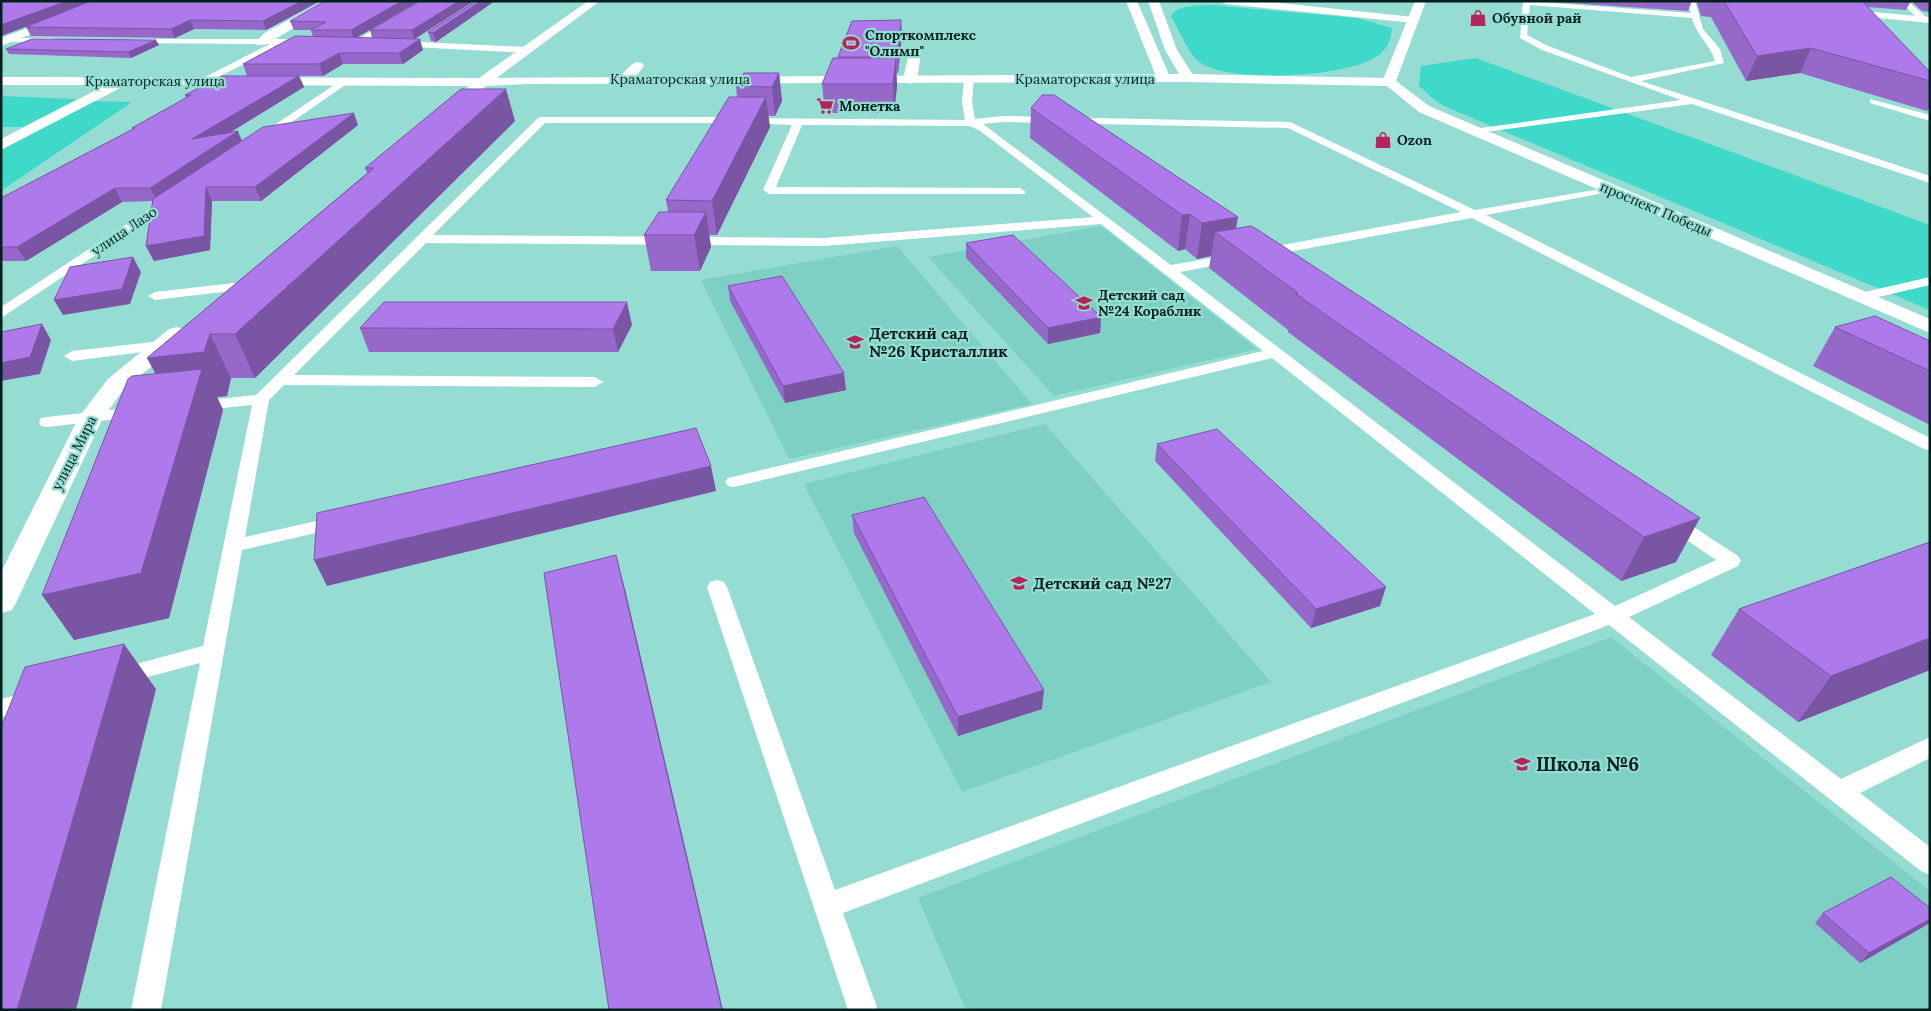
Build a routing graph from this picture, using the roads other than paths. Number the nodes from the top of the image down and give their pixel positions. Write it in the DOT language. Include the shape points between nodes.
graph roads {
  1 [pos="110,1"];
  2 [pos="334,1"];
  3 [pos="429,1"];
  4 [pos="595,1"];
  5 [pos="1131,1"];
  6 [pos="1152,1"];
  7 [pos="1226,1"];
  8 [pos="1421,1"];
  9 [pos="1690,1"];
  10 [pos="1903,1"];
  11 [pos="1827,12"];
  12 [pos="1856,14"];
  13 [pos="1406,16"];
  14 [pos="1695,16"];
  15 [pos="1927,20"];
  16 [pos="1868,27"];
  17 [pos="425,38"];
  18 [pos="66,40"];
  19 [pos="4,41"];
  20 [pos="124,41"];
  21 [pos="261,42"];
  22 [pos="281,42"];
  23 [pos="318,43"];
  24 [pos="373,43"];
  25 [pos="390,44"];
  26 [pos="417,44"];
  27 [pos="527,50"];
  28 [pos="915,53"];
  29 [pos="637,66"];
  30 [pos="1188,78"];
  31 [pos="626,79"];
  32 [pos="748,79"];
  33 [pos="969,79"];
  34 [pos="1164,79"];
  35 [pos="910,80"];
  36 [pos="1630,80"];
  37 [pos="1,81"];
  38 [pos="125,81"];
  39 [pos="204,81"];
  40 [pos="346,81"];
  41 [pos="482,82"];
  42 [pos="1389,82"];
  43 [pos="1692,101"];
  44 [pos="1873,101"];
  45 [pos="1930,118"];
  46 [pos="726,120"];
  47 [pos="1062,120"];
  48 [pos="798,122"];
  49 [pos="970,122"];
  50 [pos="428,126"];
  51 [pos="1077,132"];
  52 [pos="1474,132"];
  53 [pos="1,145"];
  54 [pos="248,147"];
  55 [pos="1930,180"];
  56 [pos="1609,189"];
  57 [pos="183,191"];
  58 [pos="1020,192"];
  59 [pos="1474,214"];
  60 [pos="1104,220"];
  61 [pos="424,239"];
  62 [pos="1168,270"];
  63 [pos="241,281"];
  64 [pos="1930,281"];
  65 [pos="155,296"];
  66 [pos="1861,297"];
  67 [pos="1,314"];
  68 [pos="1930,327"];
  69 [pos="162,346"];
  70 [pos="1275,353"];
  71 [pos="72,356"];
  72 [pos="280,380"];
  73 [pos="595,382"];
  74 [pos="261,399"];
  75 [pos="176,408"];
  76 [pos="157,410"];
  77 [pos="91,417"];
  78 [pos="48,422"];
  79 [pos="1930,445"];
  80 [pos="734,482"];
  81 [pos="1658,512"];
  82 [pos="358,518"];
  83 [pos="233,546"];
  84 [pos="717,587"];
  85 [pos="1,602"];
  86 [pos="1612,616"];
  87 [pos="213,652"];
  88 [pos="98,683"];
  89 [pos="50,696"];
  90 [pos="1,708"];
  91 [pos="1930,747"];
  92 [pos="1839,792"];
  93 [pos="1930,863"];
  94 [pos="827,906"];
  95 [pos="146,1010"];
  96 [pos="863,1010"];
  1 -- 19 [label="street"];
  2 -- 21 [label="street"];
  3 -- 24 [label="lane" via="351,43"];
  4 -- 27 [label="street"];
  5 -- 34 [label="street"];
  6 -- 30 [label="street" via="1171,50"];
  7 -- 13 [label="street"];
  8 -- 13 [label="street"];
  9 -- 14 [label="lane"];
  10 -- 15 [label="lane"];
  11 -- 12 [label="street"];
  12 -- 15 [label="street"];
  12 -- 16 [label="lane"];
  13 -- 42 [label="street"];
  14 -- 36 [label="lane" via="1699,30 1716,49 1720,63"];
  14 -- 36 [label="lane" via="1526,2 1523,36 1545,48"];
  17 -- 26 [label="lane"];
  18 -- 19 [label="lane"];
  20 -- 21 [label="lane"];
  21 -- 22 [label="lane"];
  22 -- 23 [label="lane"];
  22 -- 39 [label="lane"];
  25 -- 26 [label="lane"];
  26 -- 27 [label="lane"];
  27 -- 41 [label="street"];
  28 -- 35 [label="street"];
  29 -- 31 [label="street"];
  30 -- 34 [label="street, Краматорская улица"];
  30 -- 42 [label="street, Краматорская улица"];
  31 -- 32 [label="street, Краматорская улица"];
  31 -- 41 [label="street, Краматорская улица"];
  32 -- 35 [label="street, Краматорская улица"];
  32 -- 46 [label="lane"];
  33 -- 34 [label="street, Краматорская улица"];
  33 -- 35 [label="street, Краматорская улица"];
  33 -- 49 [label="lane" via="967,102"];
  36 -- 43 [label="lane"];
  37 -- 38 [label="street, Краматорская улица"];
  38 -- 39 [label="street, Краматорская улица"];
  38 -- 53 [label="street"];
  39 -- 40 [label="street, Краматорская улица"];
  40 -- 41 [label="street, Краматорская улица"];
  40 -- 54 [label="lane"];
  41 -- 50 [label="street"];
  42 -- 52 [label="street, проспект Победы" via="1424,110"];
  43 -- 52 [label="lane"];
  43 -- 55 [label="lane"];
  44 -- 45 [label="lane"];
  46 -- 48 [label="lane"];
  46 -- 61 [label="lane" via="542,120"];
  47 -- 49 [label="lane"];
  47 -- 51 [label="lane"];
  47 -- 59 [label="lane" via="1290,125"];
  48 -- 49 [label="lane"];
  48 -- 58 [label="lane" via="769,190"];
  49 -- 60 [label="lane" via="983,128"];
  52 -- 56 [label="street, проспект Победы"];
  56 -- 59 [label="lane"];
  56 -- 66 [label="street, проспект Победы"];
  57 -- 67 [label="lane, улица Лазо"];
  59 -- 62 [label="lane"];
  59 -- 79 [label="lane"];
  60 -- 61 [label="lane" via="824,242"];
  60 -- 62 [label="lane"];
  61 -- 72 [label="lane"];
  62 -- 70 [label="lane"];
  63 -- 65 [label="lane"];
  63 -- 69 [label="street, улица Мира"];
  64 -- 66 [label="lane"];
  66 -- 68 [label="street, проспект Победы"];
  69 -- 71 [label="lane"];
  69 -- 77 [label="street, улица Мира" via="116,384"];
  70 -- 80 [label="lane"];
  70 -- 86 [label="lane"];
  72 -- 73 [label="lane"];
  72 -- 74 [label="lane"];
  74 -- 75 [label="lane"];
  74 -- 83 [label="lane"];
  76 -- 77 [label="lane"];
  77 -- 78 [label="lane"];
  77 -- 85 [label="street, улица Мира"];
  81 -- 86 [label="lane" via="1731,561"];
  82 -- 83 [label="lane"];
  83 -- 87 [label="lane"];
  84 -- 94 [label="lane"];
  86 -- 92 [label="lane"];
  86 -- 94 [label="lane"];
  87 -- 88 [label="lane"];
  87 -- 95 [label="lane"];
  89 -- 90 [label="lane"];
  91 -- 92 [label="lane"];
  92 -- 93 [label="lane"];
  94 -- 96 [label="lane"];
}
